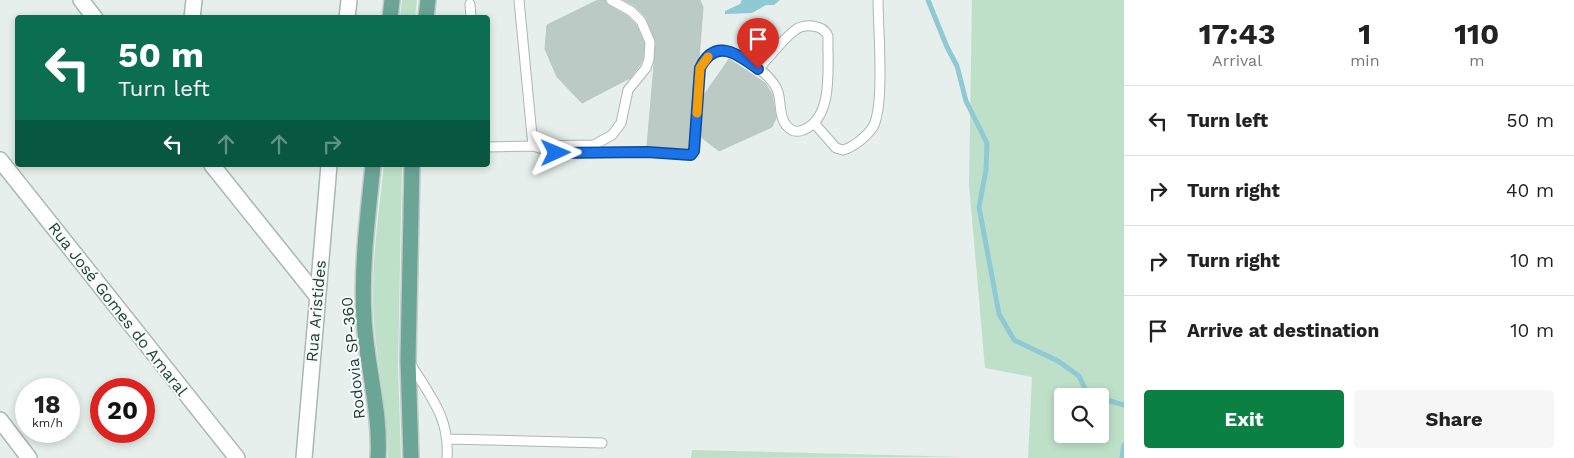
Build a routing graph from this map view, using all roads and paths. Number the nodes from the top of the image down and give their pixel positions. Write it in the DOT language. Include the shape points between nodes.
graph roads {
  1 [pos="81,0"];
  2 [pos="194,0"];
  3 [pos="349,0"];
  4 [pos="392,0"];
  5 [pos="428,0"];
  6 [pos="519,0"];
  7 [pos="611,0"];
  8 [pos="878,0"];
  9 [pos="470,4"];
  10 [pos="93,15"];
  11 [pos="192,15"];
  12 [pos="347,15"];
  13 [pos="390,15"];
  14 [pos="426,15"];
  15 [pos="471,15"];
  16 [pos="758,69"];
  17 [pos="814,123"];
  18 [pos="490,146"];
  19 [pos="533,146"];
  20 [pos="0,160"];
  21 [pos="214,167"];
  22 [pos="329,167"];
  23 [pos="373,167"];
  24 [pos="412,167"];
  25 [pos="317,296"];
  26 [pos="408,360"];
  27 [pos="0,420"];
  28 [pos="448,439"];
  29 [pos="602,443"];
  30 [pos="29,458"];
  31 [pos="237,458"];
  32 [pos="304,458"];
  33 [pos="378,458"];
  34 [pos="411,458"];
  35 [pos="447,458"];
  1 -- 10 [label="street"];
  2 -- 11 [label="street"];
  3 -- 12 [label="street"];
  4 -- 13 [label="main road"];
  5 -- 14 [label="main road"];
  6 -- 19 [label="lane"];
  7 -- 19 [label="lane" via="641,21 650,42 646,68 628,90 621,123 612,135 594,145"];
  8 -- 17 [label="lane" via="879,103 872,127 852,147 843,150 836,148"];
  9 -- 15 [label="lane"];
  16 -- 17 [label="lane" via="778,90 784,122 790,129 797,132"];
  16 -- 17 [label="lane" via="794,30 803,26 825,30 828,36 826,102"];
  16 -- 19 [label="lane" via="727,50 713,53 703,61 691,155 556,153"];
  18 -- 19 [label="lane"];
  20 -- 31 [label="street, Rua José Gomes do Amaral"];
  21 -- 25 [label="street"];
  22 -- 25 [label="street, Rua Aristides"];
  23 -- 33 [label="main road, Rodovia SP-360" via="364,272 364,318 376,408"];
  24 -- 26 [label="main road"];
  25 -- 32 [label="street, Rua Aristides"];
  26 -- 28 [label="lane" via="442,417"];
  26 -- 34 [label="main road"];
  27 -- 30 [label="street"];
  28 -- 29 [label="lane"];
  28 -- 35 [label="lane"];
}
